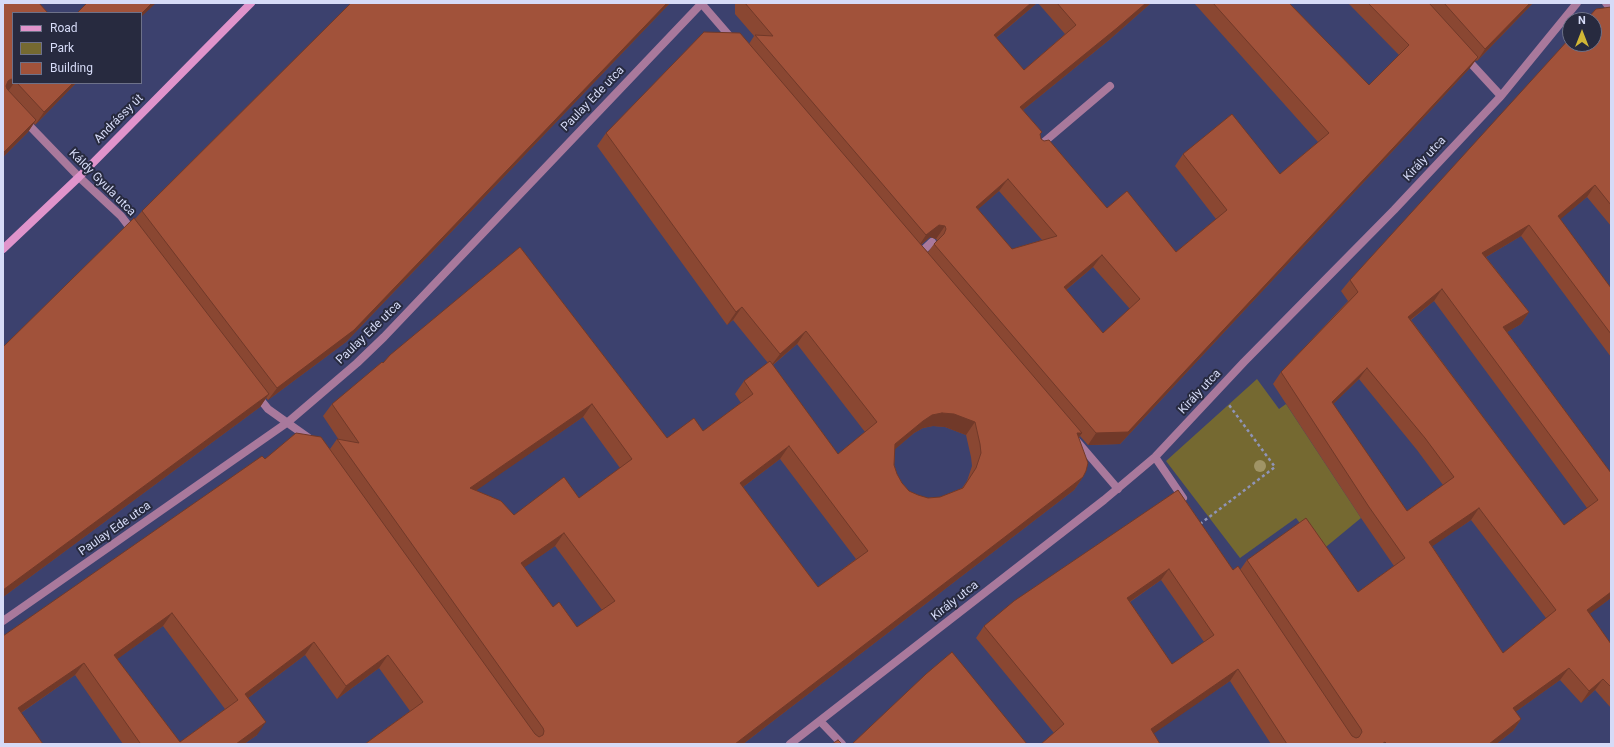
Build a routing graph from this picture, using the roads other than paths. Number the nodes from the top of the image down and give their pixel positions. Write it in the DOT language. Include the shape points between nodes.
graph roads {
  1 [pos="251,3"];
  2 [pos="701,3"];
  3 [pos="1577,3"];
  4 [pos="1606,3"];
  5 [pos="1611,9"];
  6 [pos="738,45"];
  7 [pos="1459,50"];
  8 [pos="1110,86"];
  9 [pos="1501,96"];
  10 [pos="18,114"];
  11 [pos="1037,148"];
  12 [pos="78,177"];
  13 [pos="140,241"];
  14 [pos="932,242"];
  15 [pos="3,250"];
  16 [pos="918,255"];
  17 [pos="254,390"];
  18 [pos="288,422"];
  19 [pos="1072,435"];
  20 [pos="316,446"];
  21 [pos="1155,457"];
  22 [pos="1118,489"];
  23 [pos="1200,524"];
  24 [pos="3,621"];
  25 [pos="820,721"];
  26 [pos="790,744"];
  27 [pos="842,744"];
  1 -- 12 [label="main road, Andrássy út"];
  2 -- 6 [label="street"];
  2 -- 18 [label="street, Paulay Ede utca" via="384,337"];
  3 -- 9 [label="street, Király utca"];
  4 -- 5 [label="street"];
  7 -- 9 [label="street"];
  8 -- 11 [label="street"];
  9 -- 21 [label="street, Király utca"];
  10 -- 12 [label="street, Káldy Gyula utca"];
  12 -- 13 [label="street, Káldy Gyula utca" via="121,216"];
  12 -- 15 [label="main road, Andrássy út"];
  14 -- 16 [label="street"];
  17 -- 18 [label="street" via="268,409"];
  18 -- 20 [label="street"];
  18 -- 24 [label="street, Paulay Ede utca"];
  19 -- 22 [label="street"];
  21 -- 22 [label="street, Király utca"];
  21 -- 23 [label="street"];
  22 -- 25 [label="street, Király utca"];
  25 -- 26 [label="street, Király utca"];
  25 -- 27 [label="street"];
}
